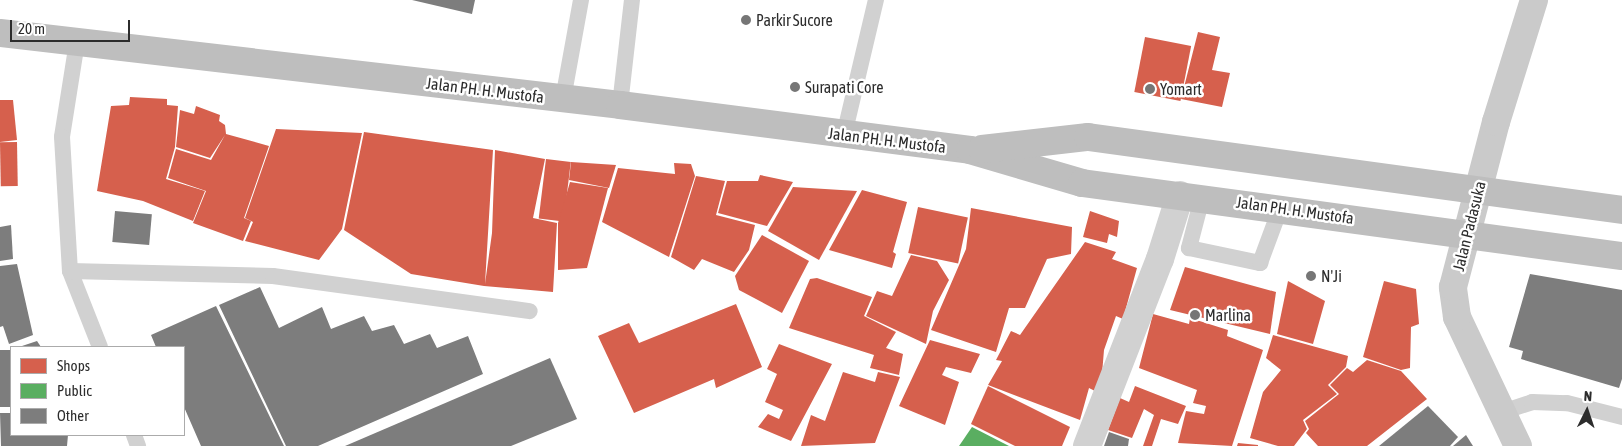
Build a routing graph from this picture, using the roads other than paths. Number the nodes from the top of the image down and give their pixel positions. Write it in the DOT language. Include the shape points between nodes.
graph roads {
  1 [pos="581,0"];
  2 [pos="632,0"];
  3 [pos="876,0"];
  4 [pos="1534,0"];
  5 [pos="0,33"];
  6 [pos="77,42"];
  7 [pos="563,99"];
  8 [pos="620,105"];
  9 [pos="844,135"];
  10 [pos="970,150"];
  11 [pos="1478,190"];
  12 [pos="1191,196"];
  13 [pos="1280,208"];
  14 [pos="1622,210"];
  15 [pos="1465,234"];
  16 [pos="1622,256"];
  17 [pos="70,271"];
  18 [pos="530,311"];
  19 [pos="100,346"];
  20 [pos="1502,412"];
  21 [pos="1622,417"];
  22 [pos="1087,446"];
  23 [pos="1518,446"];
  1 -- 7 [label="lane"];
  2 -- 8 [label="lane"];
  3 -- 9 [label="lane"];
  4 -- 11 [label="street, Jalan Padasuka"];
  5 -- 6 [label="highway, Jalan PH. H. Mustofa"];
  6 -- 7 [label="highway, Jalan PH. H. Mustofa"];
  6 -- 17 [label="lane" via="62,137"];
  7 -- 8 [label="highway, Jalan PH. H. Mustofa"];
  8 -- 9 [label="highway, Jalan PH. H. Mustofa"];
  9 -- 10 [label="highway, Jalan PH. H. Mustofa"];
  10 -- 11 [label="highway, Jalan PH. H. Mustofa" via="1088,137"];
  10 -- 12 [label="highway, Jalan PH. H. Mustofa" via="1082,183"];
  11 -- 14 [label="highway, Jalan PH. H. Mustofa"];
  11 -- 15 [label="street, Jalan Padasuka"];
  12 -- 13 [label="highway, Jalan PH. H. Mustofa"];
  12 -- 13 [label="lane" via="1189,248 1260,263"];
  12 -- 22 [label="street" via="1160,259"];
  13 -- 15 [label="highway, Jalan PH. H. Mustofa"];
  15 -- 16 [label="highway, Jalan PH. H. Mustofa"];
  15 -- 20 [label="street, Jalan Padasuka" via="1453,288 1457,317"];
  17 -- 18 [label="lane" via="273,276"];
  17 -- 19 [label="lane"];
  20 -- 21 [label="lane" via="1532,402 1568,403"];
  20 -- 23 [label="street, Jalan Padasuka"];
}
